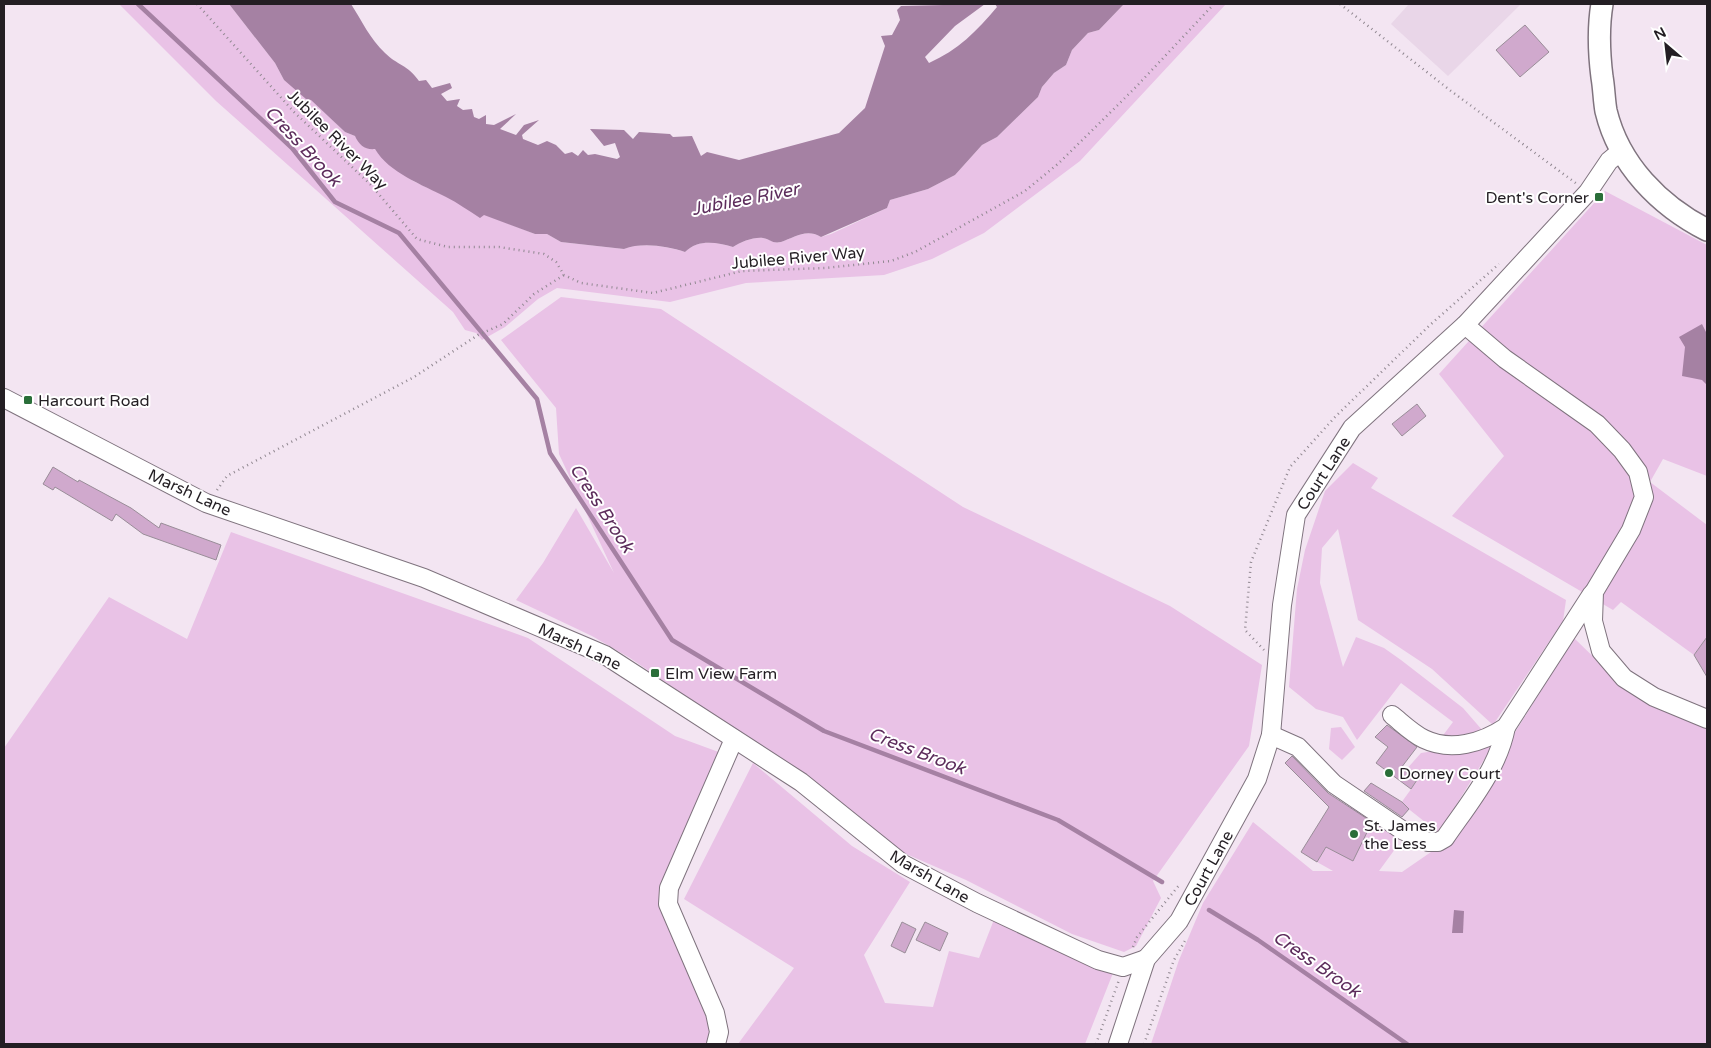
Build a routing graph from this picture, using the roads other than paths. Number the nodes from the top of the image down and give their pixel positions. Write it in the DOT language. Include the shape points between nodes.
graph roads {
  1 [pos="1602,4"];
  2 [pos="1621,151"];
  3 [pos="1707,230"];
  4 [pos="1465,325"];
  5 [pos="4,398"];
  6 [pos="1594,592"];
  7 [pos="1392,715"];
  8 [pos="1707,718"];
  9 [pos="1506,727"];
  10 [pos="1271,735"];
  11 [pos="734,738"];
  12 [pos="1146,959"];
  13 [pos="716,1044"];
  14 [pos="1118,1044"];
  1 -- 2 [label="main road" via="1599,51 1606,111"];
  2 -- 3 [label="main road" via="1644,184 1683,218"];
  2 -- 4 [label="street, Court Lane" via="1609,161 1588,192"];
  4 -- 6 [label="street" via="1505,359 1597,424 1638,472 1644,497 1632,530"];
  4 -- 10 [label="street, Court Lane" via="1352,428 1296,515 1282,605"];
  5 -- 11 [label="street, Marsh Lane" via="206,503 424,578 605,655"];
  6 -- 8 [label="street" via="1593,621 1601,651 1624,678 1654,698"];
  6 -- 9 [label="street"];
  7 -- 9 [label="street" via="1423,738 1438,744 1475,743"];
  9 -- 10 [label="street" via="1502,749 1491,769 1445,838 1438,842 1428,842 1402,830 1334,784 1298,747"];
  10 -- 12 [label="street, Court Lane" via="1257,779 1179,921"];
  11 -- 12 [label="street, Marsh Lane" via="801,782 903,864 978,904 1098,960 1123,967"];
  11 -- 13 [label="street" via="669,888 668,904 715,1013"];
  12 -- 14 [label="street"];
}
